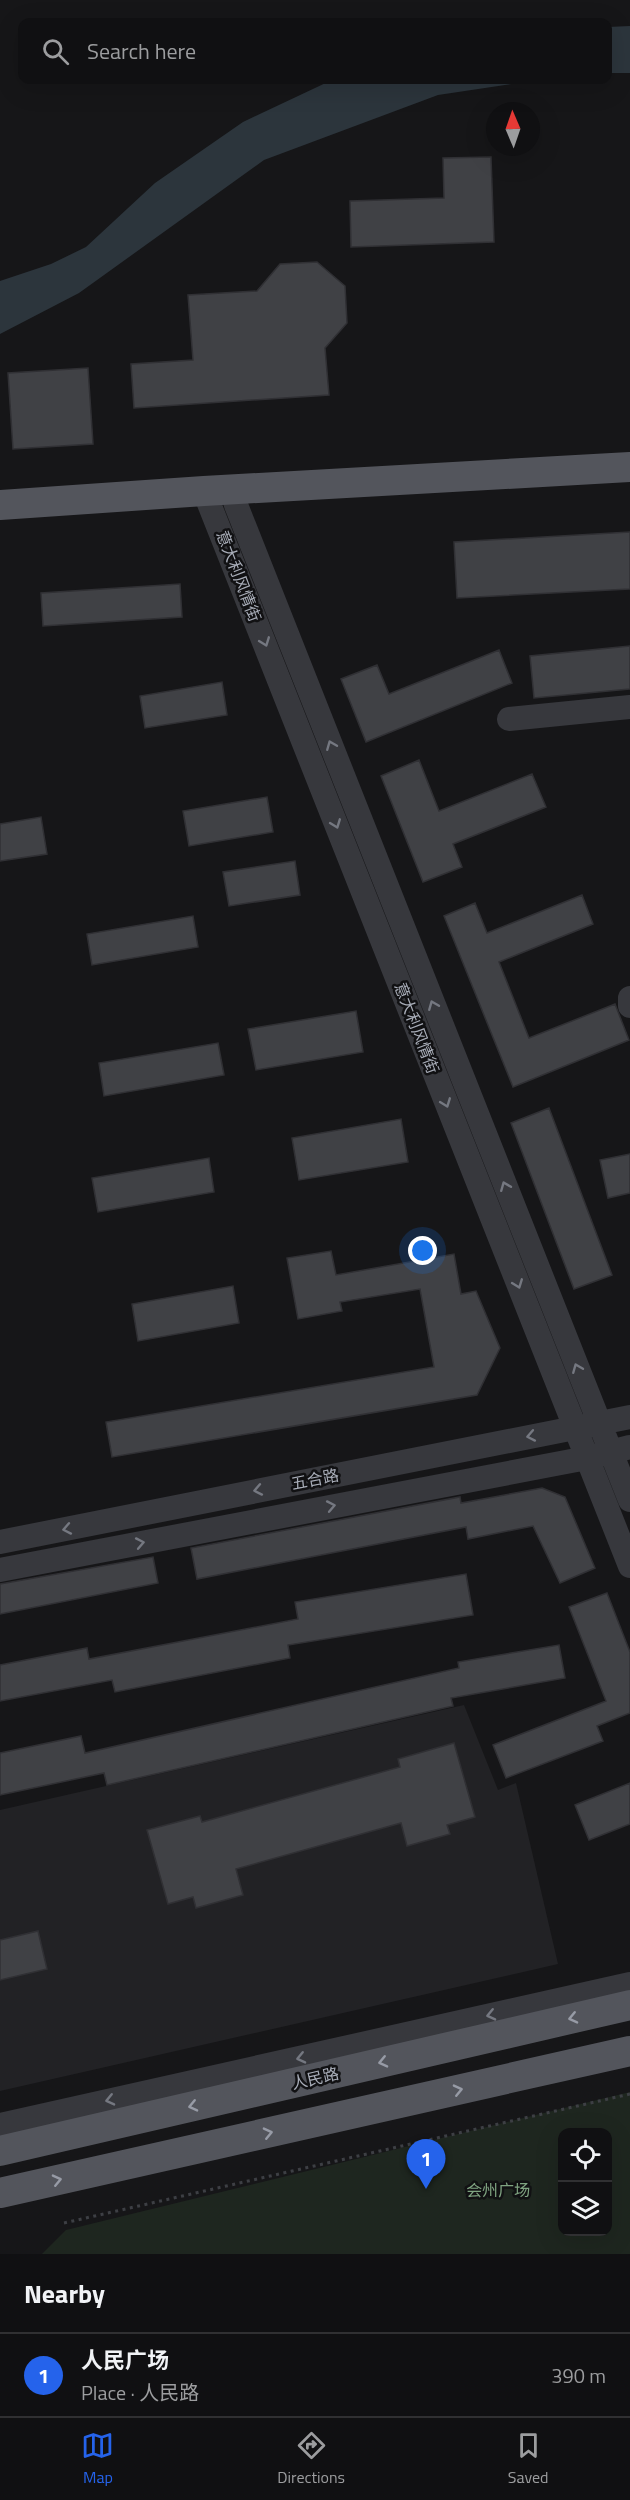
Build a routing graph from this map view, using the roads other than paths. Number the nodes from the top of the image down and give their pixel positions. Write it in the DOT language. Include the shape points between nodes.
graph roads {
  1 [pos="630,467"];
  2 [pos="630,486"];
  3 [pos="221,498"];
  4 [pos="0,505"];
  5 [pos="0,521"];
  6 [pos="630,707"];
  7 [pos="509,719"];
  8 [pos="630,998"];
  9 [pos="630,1006"];
  10 [pos="630,1417"];
  11 [pos="598,1422"];
  12 [pos="574,1427"];
  13 [pos="620,1449"];
  14 [pos="587,1458"];
  15 [pos="630,1500"];
  16 [pos="0,1542"];
  17 [pos="630,1566"];
  18 [pos="0,1570"];
  19 [pos="630,1984"];
  20 [pos="630,2005"];
  21 [pos="630,2051"];
  22 [pos="0,2125"];
  23 [pos="0,2151"];
  24 [pos="0,2193"];
  1 -- 3 [label="main road"];
  2 -- 3 [label="main road"];
  3 -- 4 [label="main road"];
  3 -- 5 [label="main road"];
  11 -- 3 [label="street, 意大利风情街, one-way"];
  3 -- 12 [label="street, 意大利风情街, one-way"];
  6 -- 7 [label="street"];
  8 -- 9 [label="street"];
  10 -- 11 [label="street, 五合路"];
  11 -- 12 [label="street, 五合路"];
  11 -- 13 [label="street, 意大利风情街"];
  12 -- 14 [label="street, 意大利风情街"];
  12 -- 16 [label="street, 五合路, one-way"];
  13 -- 14 [label="street, 五合路"];
  13 -- 15 [label="street, 意大利风情街"];
  14 -- 17 [label="street, 意大利风情街"];
  18 -- 14 [label="street, 五合路, one-way"];
  19 -- 22 [label="street, one-way"];
  20 -- 23 [label="main road, 人民路, one-way"];
  24 -- 21 [label="main road, one-way"];
}
